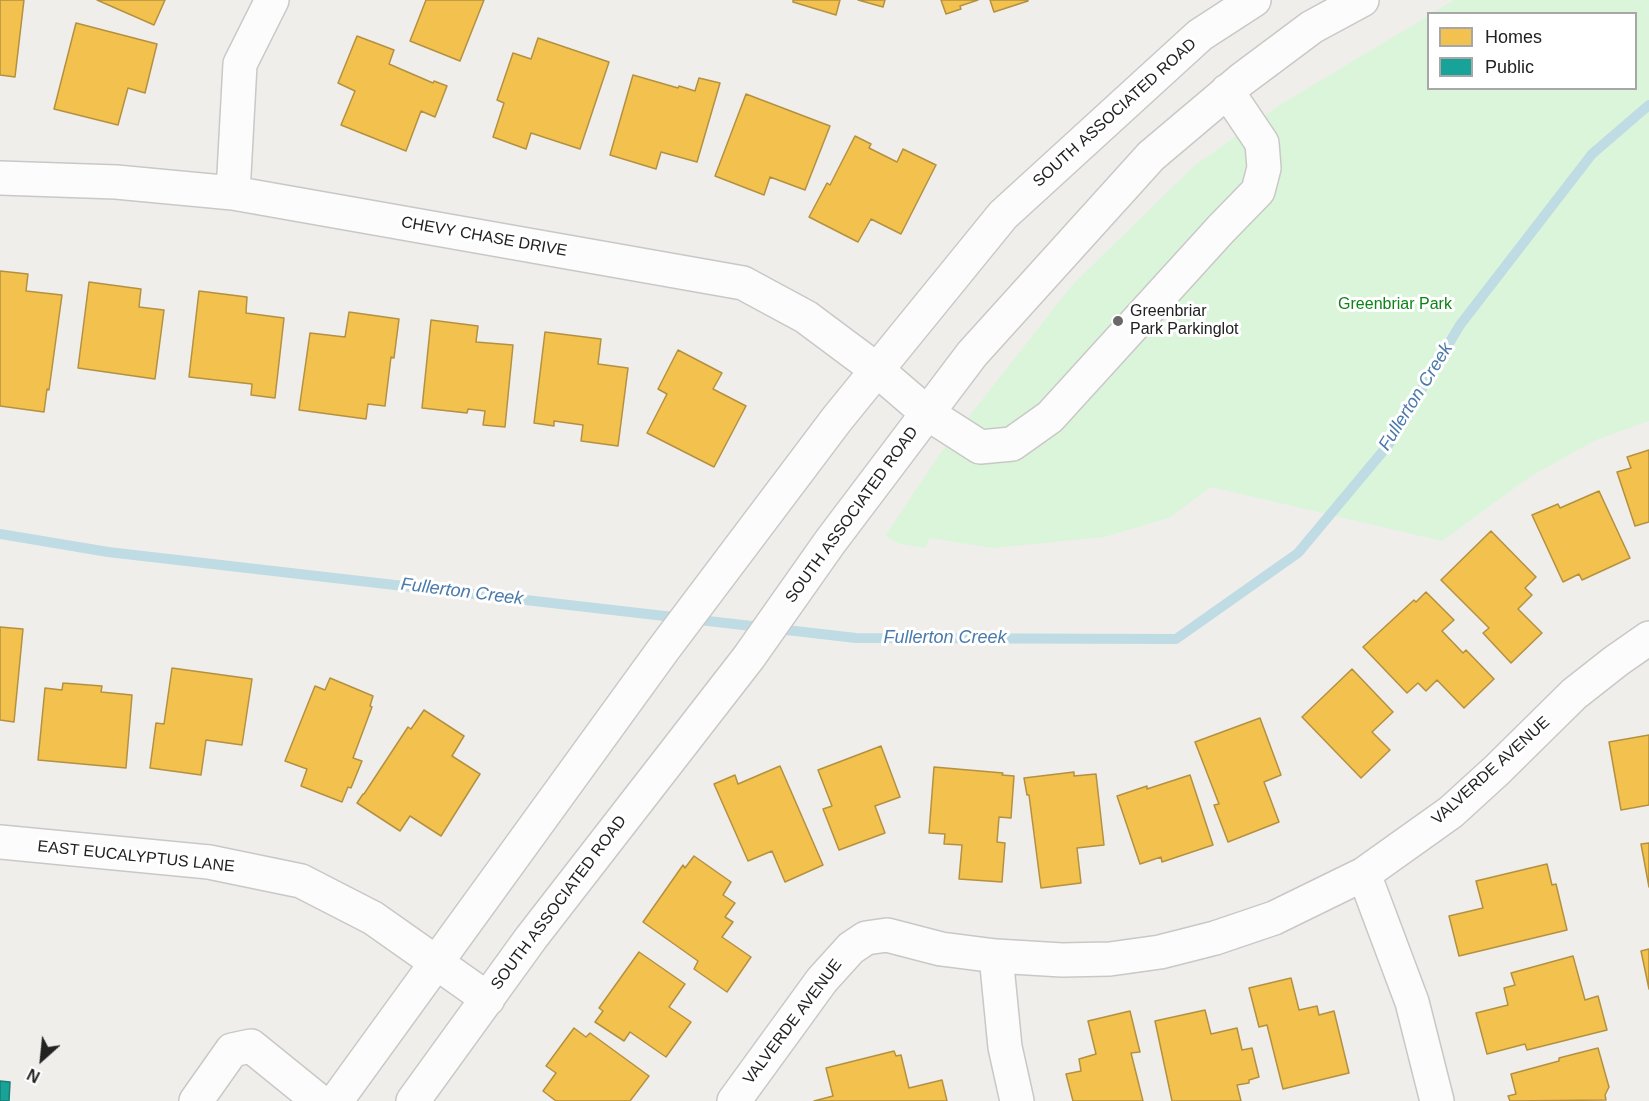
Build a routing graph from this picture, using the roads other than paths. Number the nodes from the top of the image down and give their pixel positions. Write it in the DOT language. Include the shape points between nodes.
graph roads {
  1 [pos="272,0"];
  2 [pos="1254,0"];
  3 [pos="1362,0"];
  4 [pos="1227,91"];
  5 [pos="0,178"];
  6 [pos="233,193"];
  7 [pos="877,370"];
  8 [pos="927,413"];
  9 [pos="1649,638"];
  10 [pos="0,842"];
  11 [pos="1364,874"];
  12 [pos="996,956"];
  13 [pos="437,962"];
  14 [pos="488,999"];
  15 [pos="196,1101"];
  16 [pos="319,1101"];
  17 [pos="336,1101"];
  18 [pos="413,1101"];
  19 [pos="734,1101"];
  20 [pos="1017,1101"];
  21 [pos="1437,1101"];
  1 -- 6 [label="street" via="240,64"];
  2 -- 7 [label="street, SOUTH ASSOCIATED ROAD" via="1200,35 1003,215"];
  3 -- 4 [label="street, SOUTH ASSOCIATED ROAD" via="1312,27"];
  4 -- 8 [label="street, SOUTH ASSOCIATED ROAD" via="1151,156 972,354"];
  4 -- 8 [label="street, CHEVY CHASE DRIVE" via="1262,143 1264,168 1258,191 1050,417 1012,444 980,447"];
  5 -- 6 [label="street, CHEVY CHASE DRIVE" via="116,182"];
  6 -- 7 [label="street, CHEVY CHASE DRIVE" via="743,283 806,317"];
  7 -- 8 [label="street, CHEVY CHASE DRIVE"];
  7 -- 13 [label="street, SOUTH ASSOCIATED ROAD" via="663,650"];
  8 -- 14 [label="street, SOUTH ASSOCIATED ROAD" via="749,657"];
  9 -- 11 [label="street, VALVERDE AVENUE" via="1574,694 1451,812"];
  10 -- 13 [label="street, EAST EUCALYPTUS LANE" via="209,862 302,880 373,918"];
  11 -- 12 [label="street, VALVERDE AVENUE" via="1274,918 1160,952 1062,960"];
  11 -- 21 [label="street" via="1412,1002"];
  12 -- 19 [label="street, VALVERDE AVENUE" via="887,935 867,938 851,948 822,980"];
  12 -- 20 [label="street" via="1006,1052"];
  13 -- 14 [label="street, EAST EUCALYPTUS LANE"];
  13 -- 17 [label="street, SOUTH ASSOCIATED ROAD"];
  14 -- 18 [label="street, SOUTH ASSOCIATED ROAD"];
  15 -- 16 [label="street" via="232,1050 251,1046"];
}
